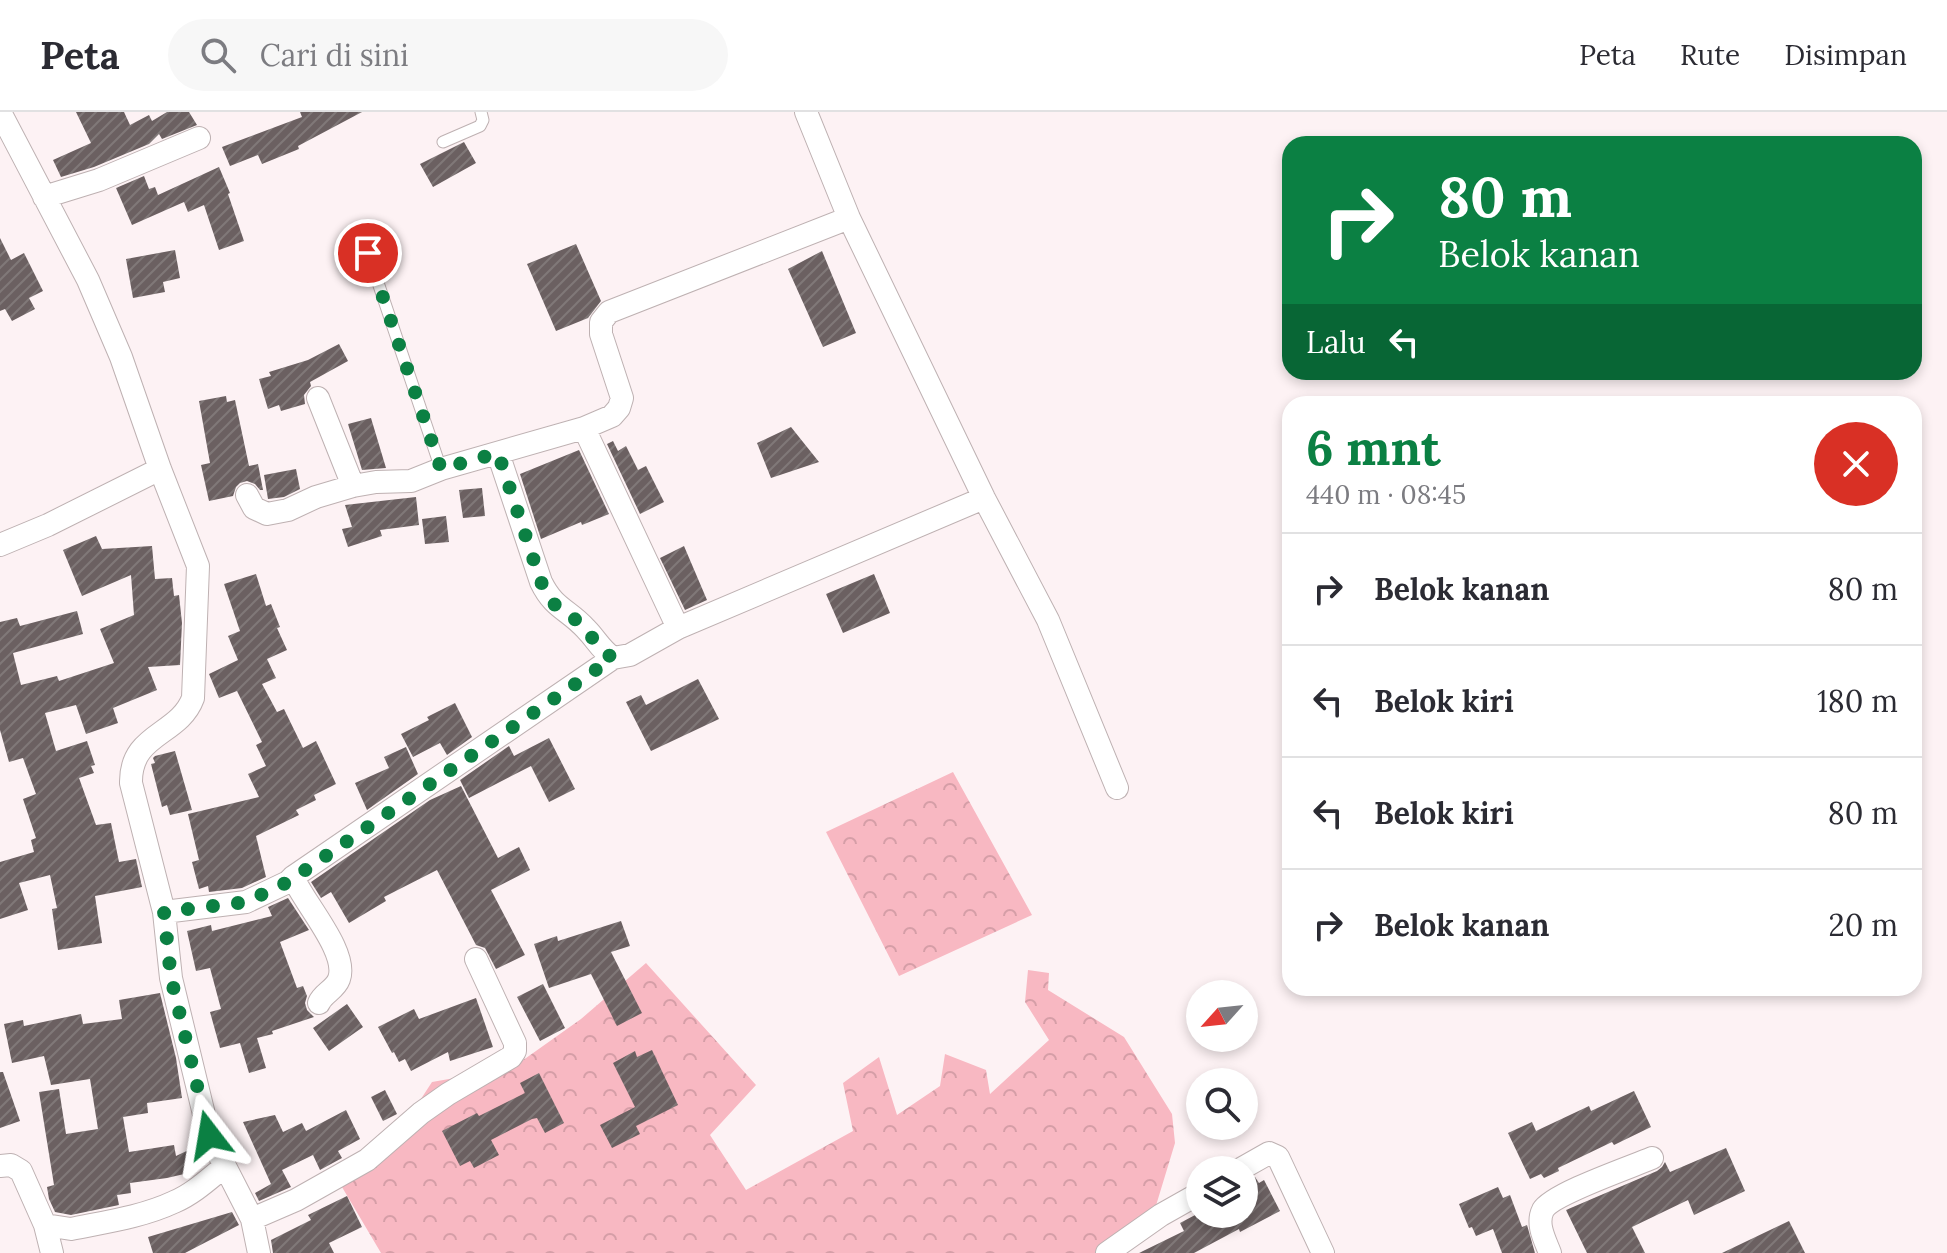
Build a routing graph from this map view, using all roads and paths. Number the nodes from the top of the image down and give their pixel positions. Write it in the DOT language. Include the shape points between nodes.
graph roads {
  1 [pos="0,112"];
  2 [pos="481,112"];
  3 [pos="806,112"];
  4 [pos="199,138"];
  5 [pos="443,142"];
  6 [pos="44,197"];
  7 [pos="849,218"];
  8 [pos="368,253"];
  9 [pos="318,398"];
  10 [pos="584,428"];
  11 [pos="498,453"];
  12 [pos="160,469"];
  13 [pos="441,469"];
  14 [pos="353,486"];
  15 [pos="247,495"];
  16 [pos="984,498"];
  17 [pos="0,545"];
  18 [pos="678,628"];
  19 [pos="613,658"];
  20 [pos="1117,788"];
  21 [pos="293,877"];
  22 [pos="164,912"];
  23 [pos="476,959"];
  24 [pos="319,1003"];
  25 [pos="1652,1158"];
  26 [pos="1258,1159"];
  27 [pos="0,1166"];
  28 [pos="225,1166"];
  29 [pos="1186,1201"];
  30 [pos="252,1219"];
  31 [pos="45,1225"];
  32 [pos="52,1253"];
  33 [pos="259,1253"];
  34 [pos="1107,1253"];
  35 [pos="1323,1253"];
  36 [pos="1550,1253"];
  1 -- 6 [label="street"];
  2 -- 5 [label="lane" via="480,126"];
  3 -- 7 [label="street"];
  4 -- 6 [label="street"];
  6 -- 12 [label="street" via="121,357"];
  7 -- 10 [label="street" via="609,312 601,322 601,334 622,398 612,416"];
  7 -- 16 [label="street"];
  8 -- 13 [label="lane"];
  9 -- 14 [label="street"];
  10 -- 11 [label="street"];
  10 -- 18 [label="street"];
  11 -- 13 [label="street"];
  11 -- 19 [label="street" via="547,593"];
  12 -- 17 [label="street"];
  12 -- 22 [label="street" via="198,566 193,698 186,712 137,754 131,773"];
  13 -- 14 [label="street" via="411,481"];
  14 -- 15 [label="street" via="267,514 254,508"];
  16 -- 18 [label="street"];
  16 -- 20 [label="street" via="1048,620"];
  18 -- 19 [label="street" via="630,655"];
  19 -- 21 [label="street"];
  21 -- 22 [label="street" via="246,902"];
  21 -- 24 [label="street" via="338,960 339,981"];
  22 -- 28 [label="street" via="171,978 191,1063 209,1135"];
  23 -- 30 [label="street" via="515,1043 511,1057 421,1113 367,1160"];
  25 -- 36 [label="street" via="1557,1197 1544,1208 1540,1222"];
  26 -- 35 [label="street" via="1269,1153 1278,1157"];
  27 -- 31 [label="street" via="21,1171"];
  28 -- 30 [label="street"];
  28 -- 31 [label="street" via="191,1193 157,1209 71,1229"];
  29 -- 34 [label="street"];
  30 -- 33 [label="street"];
  31 -- 32 [label="street"];
}
